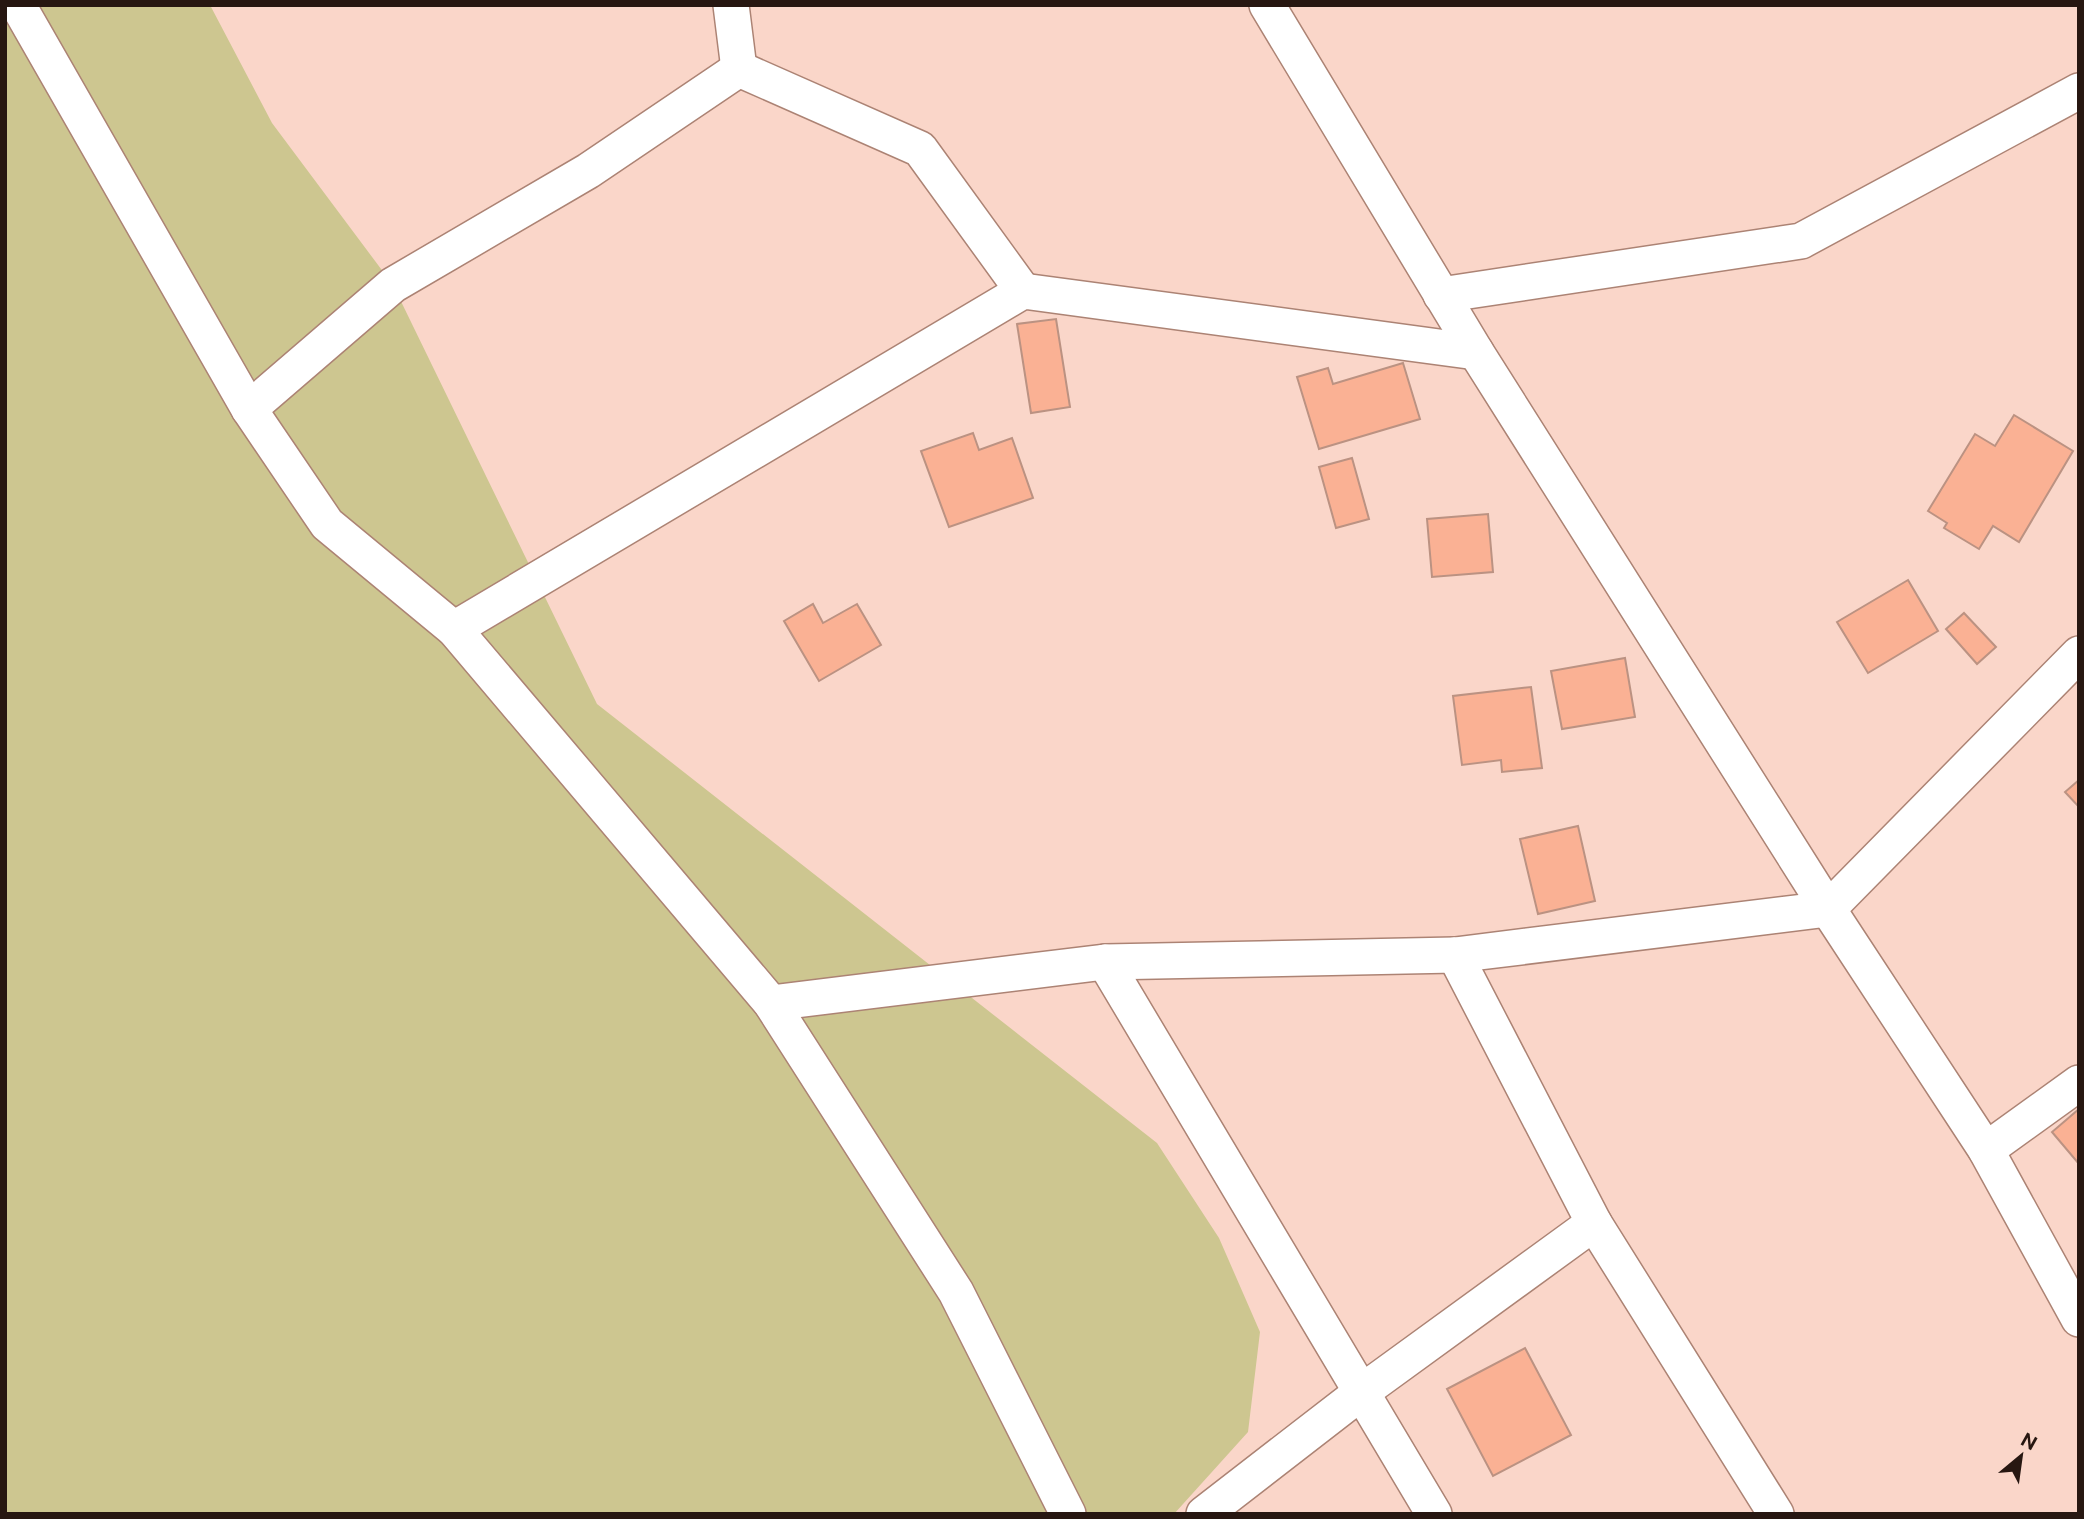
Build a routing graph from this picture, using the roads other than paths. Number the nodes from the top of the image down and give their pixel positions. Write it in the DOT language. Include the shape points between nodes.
graph roads {
  1 [pos="18,5"];
  2 [pos="731,5"];
  3 [pos="1267,5"];
  4 [pos="739,68"];
  5 [pos="2079,90"];
  6 [pos="1023,291"];
  7 [pos="1441,295"];
  8 [pos="1476,352"];
  9 [pos="249,409"];
  10 [pos="454,629"];
  11 [pos="2079,654"];
  12 [pos="1828,909"];
  13 [pos="1455,955"];
  14 [pos="1105,962"];
  15 [pos="771,1003"];
  16 [pos="2079,1083"];
  17 [pos="1986,1150"];
  18 [pos="1594,1223"];
  19 [pos="2079,1318"];
  20 [pos="1363,1391"];
  21 [pos="1068,1514"];
  22 [pos="1204,1514"];
  23 [pos="1434,1514"];
  24 [pos="1776,1514"];
  1 -- 9 [label="street"];
  2 -- 4 [label="street"];
  3 -- 7 [label="street"];
  4 -- 6 [label="street" via="920,149"];
  4 -- 9 [label="street" via="588,171 393,285"];
  5 -- 7 [label="street" via="1801,241"];
  6 -- 8 [label="street"];
  6 -- 10 [label="street"];
  7 -- 8 [label="street"];
  8 -- 12 [label="street"];
  9 -- 10 [label="street" via="327,524"];
  10 -- 15 [label="street"];
  11 -- 12 [label="street"];
  12 -- 13 [label="street"];
  12 -- 17 [label="street"];
  13 -- 14 [label="street"];
  13 -- 18 [label="street"];
  14 -- 15 [label="street"];
  14 -- 20 [label="street"];
  15 -- 21 [label="street" via="956,1292"];
  16 -- 17 [label="street"];
  17 -- 19 [label="street"];
  18 -- 20 [label="street"];
  18 -- 24 [label="street"];
  20 -- 22 [label="street"];
  20 -- 23 [label="street"];
}
